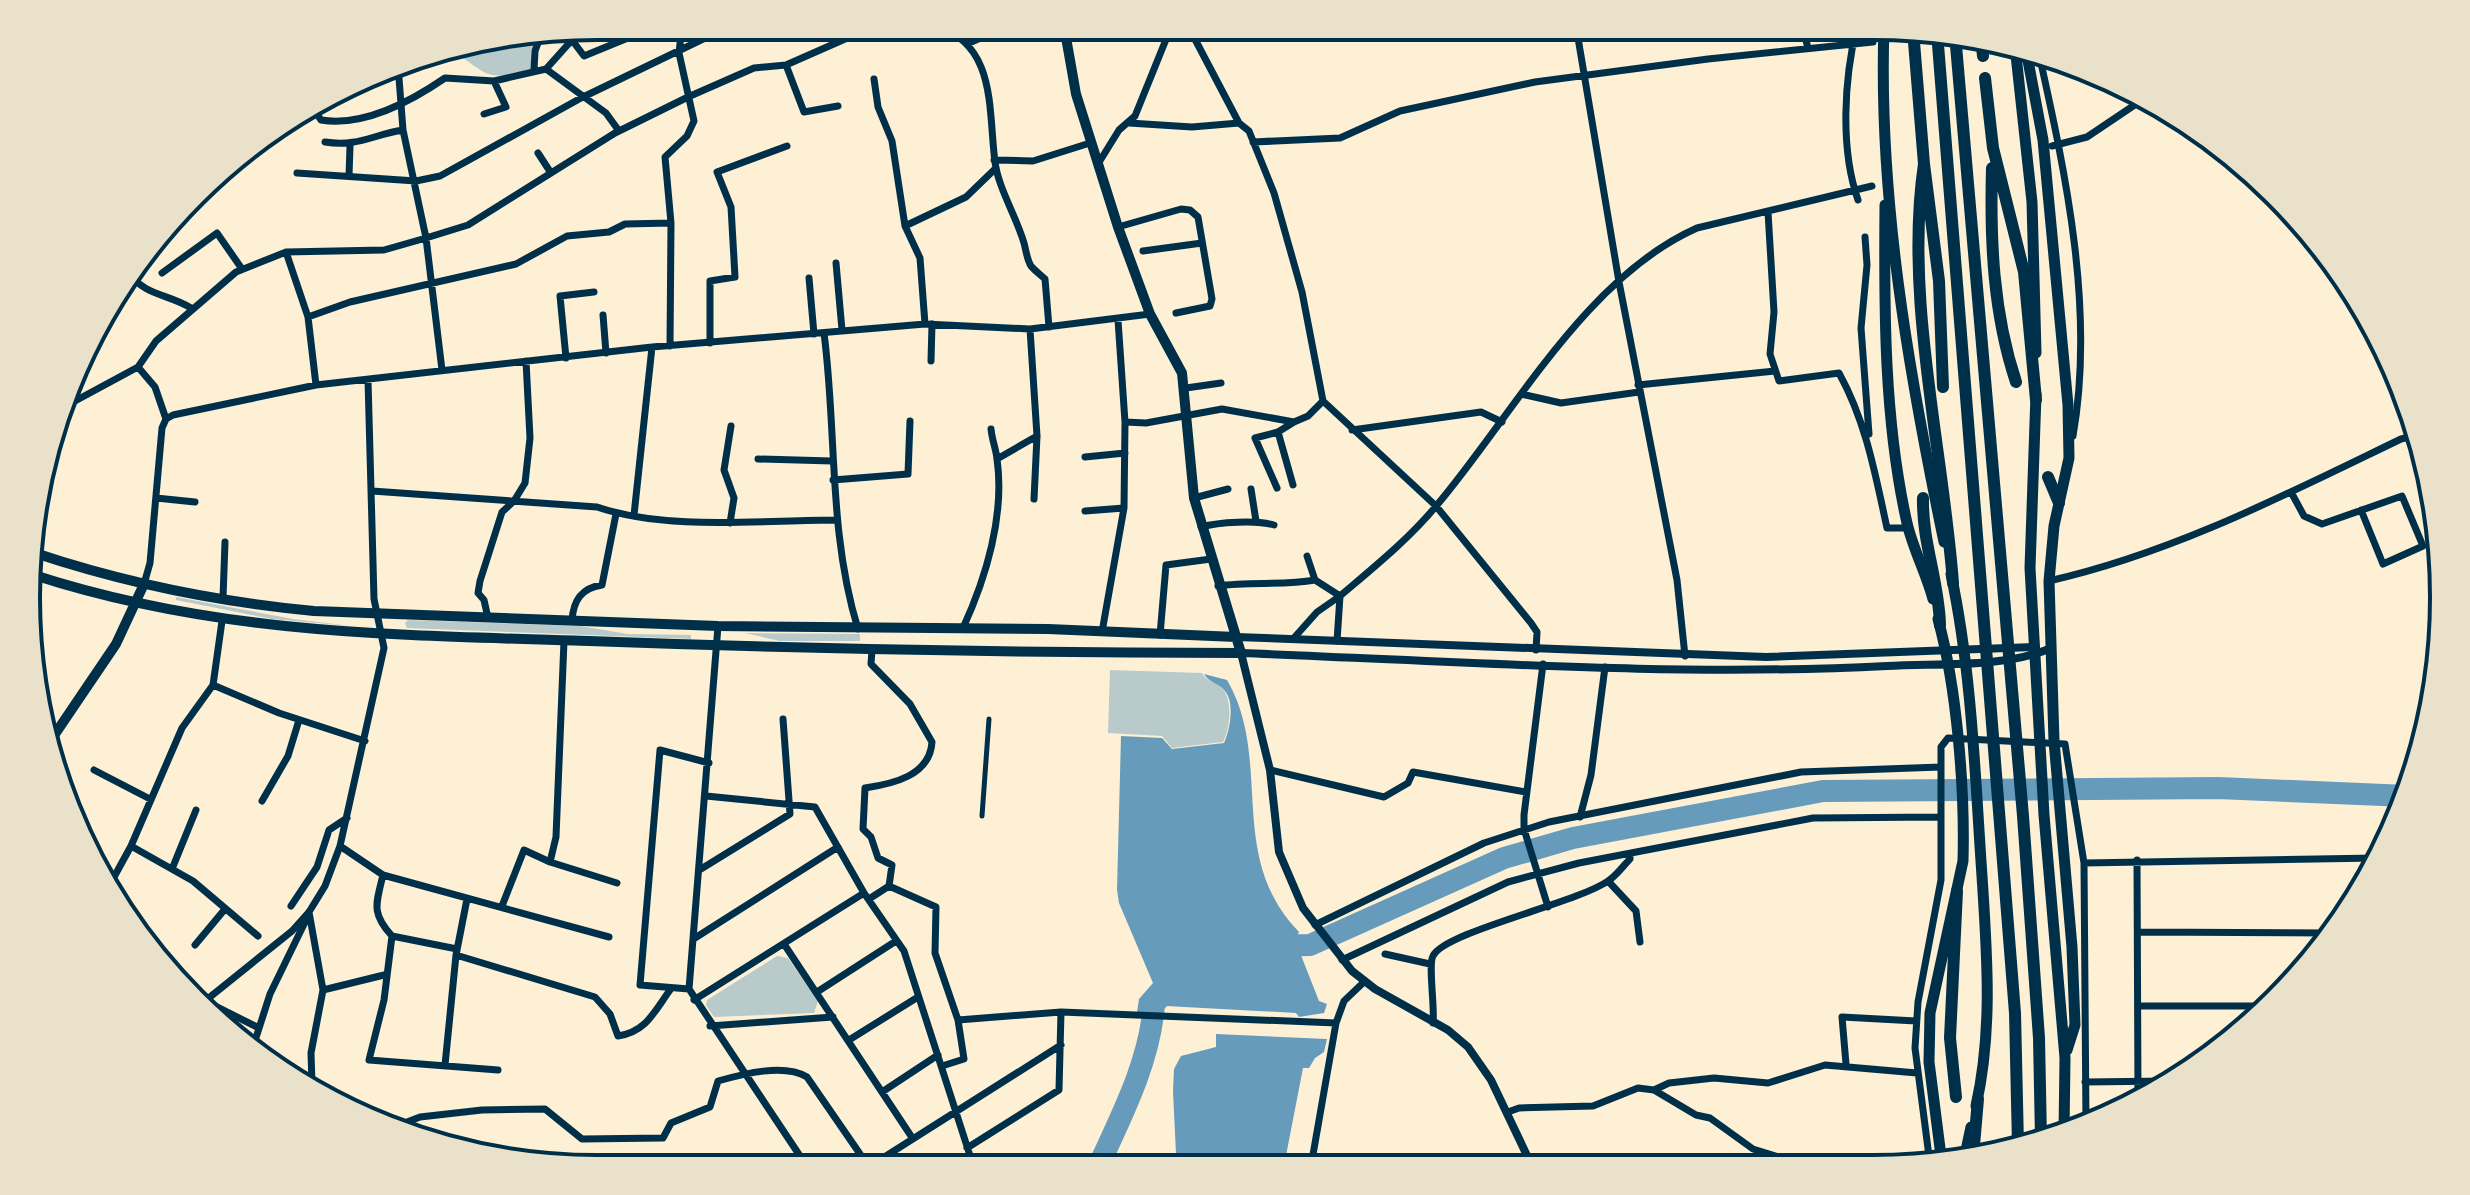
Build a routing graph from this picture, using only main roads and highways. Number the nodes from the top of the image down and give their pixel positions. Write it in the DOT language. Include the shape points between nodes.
graph roads {
  1 [pos="1066,40"];
  2 [pos="1884,40"];
  3 [pos="1914,42"];
  4 [pos="1938,44"];
  5 [pos="1956,47"];
  6 [pos="1983,51"];
  7 [pos="1983,56"];
  8 [pos="2016,59"];
  9 [pos="2028,63"];
  10 [pos="1985,78"];
  11 [pos="1993,148"];
  12 [pos="1886,152"];
  13 [pos="1924,164"];
  14 [pos="2016,382"];
  15 [pos="1943,387"];
  16 [pos="2036,400"];
  17 [pos="2048,477"];
  18 [pos="1923,498"];
  19 [pos="2059,503"];
  20 [pos="42,555"];
  21 [pos="41,577"];
  22 [pos="1953,583"];
  23 [pos="144,584"];
  24 [pos="137,603"];
  25 [pos="1940,625"];
  26 [pos="1236,637"];
  27 [pos="57,732"];
  28 [pos="1957,891"];
  29 [pos="2065,1058"];
  30 [pos="1956,1097"];
  31 [pos="1978,1099"];
  32 [pos="2065,1120"];
  33 [pos="2041,1129"];
  34 [pos="2018,1136"];
  35 [pos="1974,1145"];
  36 [pos="1967,1146"];
  37 [pos="1940,1151"];
  1 -- 26 [label="main road" via="1076,94 1118,227 1150,314 1182,373 1194,498"];
  2 -- 12 [label="highway"];
  3 -- 13 [label="highway"];
  4 -- 34 [label="highway" via="2015,1013"];
  5 -- 33 [label="highway" via="2023,816"];
  6 -- 7 [label="highway"];
  8 -- 16 [label="highway" via="2032,202"];
  9 -- 19 [label="highway" via="2053,220 2068,405 2069,458"];
  10 -- 11 [label="highway"];
  11 -- 14 [label="highway" via="1995,286"];
  11 -- 16 [label="highway" via="2022,258"];
  12 -- 22 [label="highway" via="1912,378"];
  12 -- 25 [label="highway" via="1887,344 1900,480 1908,528"];
  13 -- 15 [label="highway" via="1939,281"];
  13 -- 22 [label="highway" via="1917,209 1925,330"];
  16 -- 29 [label="highway" via="2030,518 2033,637"];
  17 -- 19 [label="highway"];
  18 -- 25 [label="highway"];
  19 -- 29 [label="highway" via="2049,581 2049,649 2075,1025"];
  20 -- 23 [label="main road"];
  21 -- 24 [label="main road"];
  22 -- 31 [label="highway" via="1979,821 1988,1000"];
  23 -- 24 [label="main road"];
  23 -- 26 [label="main road" via="270,607 379,614"];
  24 -- 26 [label="main road" via="222,621 564,641 1241,653"];
  24 -- 27 [label="main road"];
  25 -- 28 [label="highway" via="1962,819"];
  28 -- 30 [label="highway" via="1950,1038"];
  28 -- 37 [label="highway" via="1930,1013 1929,1062"];
  29 -- 32 [label="highway"];
  31 -- 35 [label="highway"];
  31 -- 36 [label="highway"];
}
